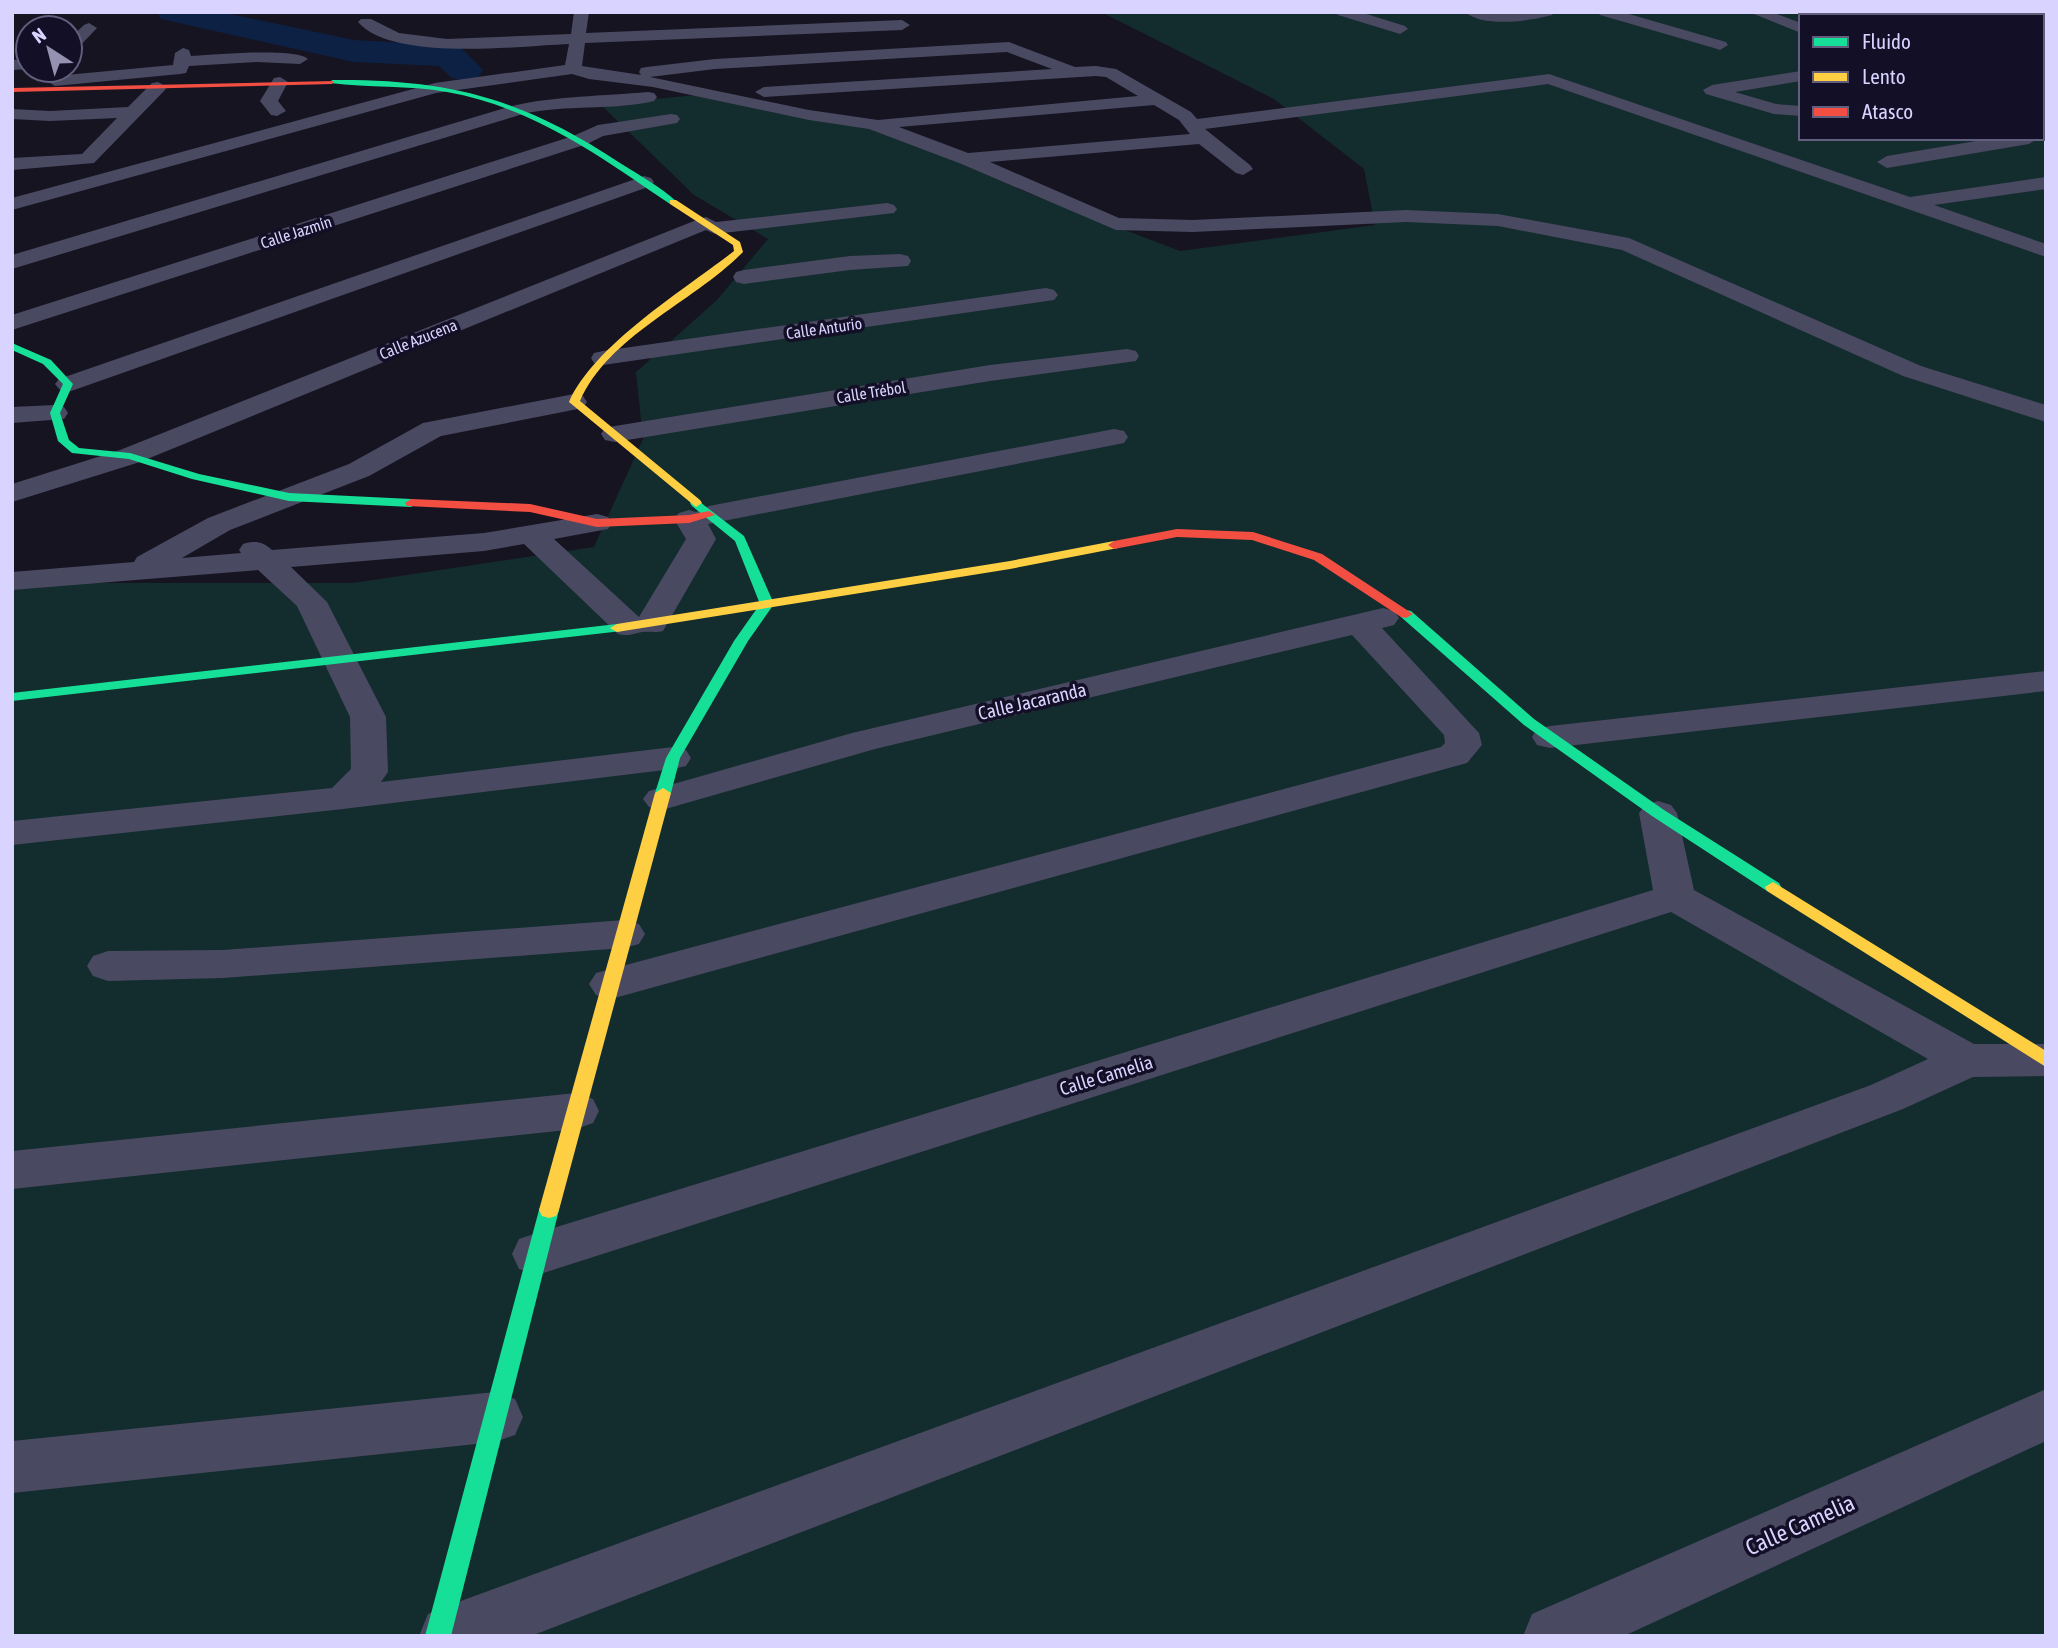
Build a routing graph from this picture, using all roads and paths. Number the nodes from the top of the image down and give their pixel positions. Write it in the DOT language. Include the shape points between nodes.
graph roads {
  1 [pos="881,12"];
  2 [pos="1342,12"];
  3 [pos="1472,12"];
  4 [pos="1547,12"];
  5 [pos="1605,12"];
  6 [pos="1756,12"];
  7 [pos="582,14"];
  8 [pos="393,22"];
  9 [pos="902,25"];
  10 [pos="89,28"];
  11 [pos="1799,28"];
  12 [pos="1400,29"];
  13 [pos="84,33"];
  14 [pos="579,40"];
  15 [pos="1720,45"];
  16 [pos="942,49"];
  17 [pos="300,59"];
  18 [pos="778,60"];
  19 [pos="573,69"];
  20 [pos="1072,71"];
  21 [pos="621,76"];
  22 [pos="1799,76"];
  23 [pos="84,77"];
  24 [pos="84,82"];
  25 [pos="280,82"];
  26 [pos="653,82"];
  27 [pos="36,84"];
  28 [pos="47,84"];
  29 [pos="870,86"];
  30 [pos="158,87"];
  31 [pos="435,88"];
  32 [pos="12,90"];
  33 [pos="790,91"];
  34 [pos="706,94"];
  35 [pos="613,99"];
  36 [pos="1156,100"];
  37 [pos="518,110"];
  38 [pos="276,111"];
  39 [pos="1799,111"];
  40 [pos="12,112"];
  41 [pos="134,112"];
  42 [pos="671,119"];
  43 [pos="882,124"];
  44 [pos="1198,132"];
  45 [pos="579,140"];
  46 [pos="2017,140"];
  47 [pos="966,159"];
  48 [pos="1887,162"];
  49 [pos="12,164"];
  50 [pos="1243,169"];
  51 [pos="644,182"];
  52 [pos="2046,183"];
  53 [pos="1909,203"];
  54 [pos="12,204"];
  55 [pos="887,209"];
  56 [pos="711,226"];
  57 [pos="2039,245"];
  58 [pos="901,261"];
  59 [pos="12,262"];
  60 [pos="739,268"];
  61 [pos="1046,295"];
  62 [pos="12,323"];
  63 [pos="778,334"];
  64 [pos="12,346"];
  65 [pos="1127,356"];
  66 [pos="603,358"];
  67 [pos="68,384"];
  68 [pos="574,402"];
  69 [pos="55,412"];
  70 [pos="2046,414"];
  71 [pos="12,415"];
  72 [pos="615,434"];
  73 [pos="1114,437"];
  74 [pos="130,456"];
  75 [pos="12,493"];
  76 [pos="289,497"];
  77 [pos="699,517"];
  78 [pos="597,523"];
  79 [pos="219,524"];
  80 [pos="531,534"];
  81 [pos="267,560"];
  82 [pos="138,570"];
  83 [pos="12,581"];
  84 [pos="766,604"];
  85 [pos="1404,613"];
  86 [pos="1359,623"];
  87 [pos="641,625"];
  88 [pos="341,661"];
  89 [pos="2046,681"];
  90 [pos="12,697"];
  91 [pos="1550,737"];
  92 [pos="673,758"];
  93 [pos="343,798"];
  94 [pos="662,799"];
  95 [pos="1658,813"];
  96 [pos="12,833"];
  97 [pos="1675,897"];
  98 [pos="624,934"];
  99 [pos="108,966"];
  100 [pos="611,984"];
  101 [pos="2045,1060"];
  102 [pos="1967,1061"];
  103 [pos="576,1111"];
  104 [pos="12,1170"];
  105 [pos="537,1254"];
  106 [pos="2046,1414"];
  107 [pos="495,1417"];
  108 [pos="12,1467"];
  109 [pos="438,1636"];
  110 [pos="450,1636"];
  111 [pos="1554,1636"];
  1 -- 9 [label="street"];
  2 -- 12 [label="street"];
  3 -- 4 [label="street" via="1513,18"];
  5 -- 15 [label="street"];
  6 -- 11 [label="street"];
  7 -- 14 [label="street"];
  8 -- 14 [label="street" via="366,22 377,32 398,39 447,44"];
  9 -- 14 [label="street"];
  9 -- 16 [label="street"];
  10 -- 13 [label="street"];
  14 -- 19 [label="street"];
  16 -- 18 [label="street"];
  16 -- 20 [label="street" via="1009,47"];
  17 -- 23 [label="street" via="182,57 180,69"];
  18 -- 21 [label="street"];
  18 -- 33 [label="street"];
  19 -- 21 [label="street"];
  19 -- 31 [label="street"];
  20 -- 29 [label="street"];
  20 -- 36 [label="street" via="1110,73"];
  21 -- 26 [label="street"];
  22 -- 39 [label="street" via="1712,90 1774,109"];
  24 -- 30 [label="street"];
  25 -- 30 [label="street"];
  25 -- 31 [label="street"];
  25 -- 38 [label="street" via="269,101"];
  26 -- 34 [label="street"];
  26 -- 35 [label="street"];
  27 -- 32 [label="street"];
  28 -- 40 [label="street"];
  29 -- 33 [label="street"];
  29 -- 43 [label="street"];
  30 -- 41 [label="street"];
  31 -- 37 [label="street" via="483,97"];
  31 -- 54 [label="street"];
  33 -- 34 [label="street"];
  34 -- 35 [label="street"];
  34 -- 43 [label="street"];
  35 -- 37 [label="street"];
  36 -- 43 [label="street"];
  36 -- 44 [label="street" via="1185,116"];
  37 -- 45 [label="street"];
  37 -- 59 [label="street"];
  40 -- 41 [label="street" via="50,116"];
  41 -- 49 [label="street" via="87,159"];
  42 -- 45 [label="street, Calle Jazmín" via="598,131"];
  43 -- 47 [label="street"];
  44 -- 47 [label="street"];
  44 -- 50 [label="street"];
  44 -- 53 [label="street" via="1549,79"];
  45 -- 51 [label="street"];
  45 -- 62 [label="street, Calle Jazmín"];
  46 -- 48 [label="street"];
  47 -- 70 [label="street" via="1116,224 1193,226 1406,216 1498,220 1629,245 1912,371"];
  51 -- 56 [label="street"];
  51 -- 67 [label="street"];
  52 -- 53 [label="street"];
  53 -- 57 [label="street"];
  55 -- 56 [label="street, Calle Azucena"];
  56 -- 60 [label="street" via="737,244"];
  56 -- 74 [label="street, Calle Azucena"];
  58 -- 60 [label="street"];
  60 -- 63 [label="street"];
  60 -- 66 [label="street" via="682,294"];
  61 -- 63 [label="street, Calle Anturio"];
  63 -- 66 [label="street, Calle Anturio"];
  64 -- 67 [label="street" via="47,362"];
  65 -- 72 [label="street, Calle Trébol" via="990,373"];
  66 -- 68 [label="street" via="577,388"];
  67 -- 69 [label="street"];
  68 -- 72 [label="street"];
  68 -- 76 [label="street" via="433,429 359,470"];
  69 -- 71 [label="street"];
  69 -- 74 [label="street" via="64,441 76,451"];
  72 -- 77 [label="street"];
  73 -- 77 [label="street"];
  74 -- 75 [label="street, Calle Azucena"];
  74 -- 76 [label="street" via="196,477"];
  76 -- 78 [label="street" via="530,508"];
  76 -- 79 [label="street"];
  77 -- 78 [label="street"];
  77 -- 84 [label="street" via="740,539"];
  77 -- 87 [label="street" via="701,540"];
  78 -- 80 [label="street"];
  79 -- 81 [label="street"];
  79 -- 82 [label="street"];
  80 -- 81 [label="street"];
  80 -- 87 [label="street"];
  81 -- 82 [label="street"];
  81 -- 88 [label="street" via="311,602"];
  82 -- 83 [label="street"];
  84 -- 85 [label="street" via="1177,533 1253,536 1318,557"];
  84 -- 87 [label="street"];
  84 -- 92 [label="street"];
  85 -- 86 [label="street, Calle Jacaranda"];
  85 -- 91 [label="street"];
  86 -- 94 [label="street, Calle Jacaranda" via="865,741"];
  86 -- 100 [label="street" via="1461,733 1464,745 1454,755"];
  87 -- 88 [label="street"];
  88 -- 90 [label="street"];
  88 -- 93 [label="street" via="368,717 370,772"];
  89 -- 91 [label="street"];
  91 -- 95 [label="street"];
  92 -- 93 [label="street"];
  92 -- 94 [label="street"];
  93 -- 96 [label="street"];
  94 -- 98 [label="street"];
  95 -- 97 [label="street"];
  95 -- 101 [label="street"];
  97 -- 102 [label="street"];
  97 -- 105 [label="street, Calle Camelia"];
  98 -- 99 [label="street" via="223,964"];
  98 -- 100 [label="street"];
  100 -- 103 [label="street"];
  101 -- 102 [label="street"];
  102 -- 110 [label="street" via="1887,1097"];
  103 -- 104 [label="street"];
  103 -- 105 [label="street"];
  105 -- 107 [label="street"];
  106 -- 111 [label="street, Calle Camelia"];
  107 -- 108 [label="street"];
  107 -- 109 [label="street"];
}
